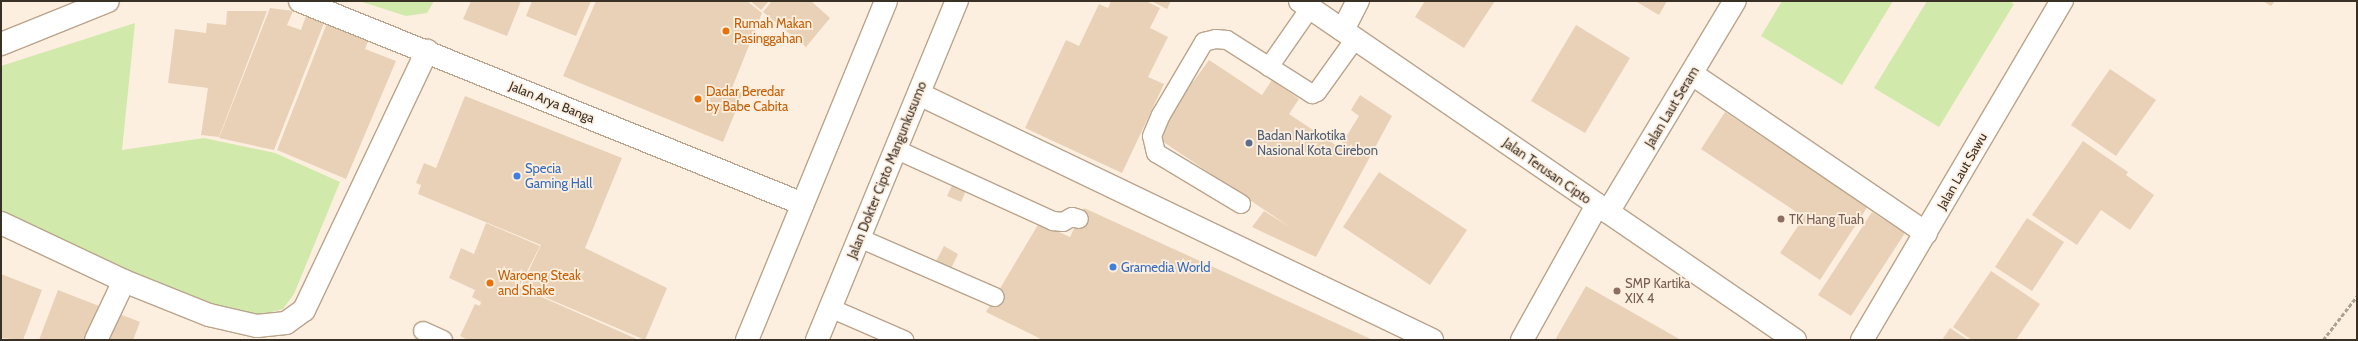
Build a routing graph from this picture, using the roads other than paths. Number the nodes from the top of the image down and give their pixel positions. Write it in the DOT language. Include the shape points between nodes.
graph roads {
  1 [pos="108,1"];
  2 [pos="300,1"];
  3 [pos="886,1"];
  4 [pos="957,1"];
  5 [pos="1358,1"];
  6 [pos="1735,1"];
  7 [pos="2062,1"];
  8 [pos="1305,4"];
  9 [pos="1349,34"];
  10 [pos="1,44"];
  11 [pos="427,51"];
  12 [pos="1269,67"];
  13 [pos="1692,74"];
  14 [pos="919,94"];
  15 [pos="895,148"];
  16 [pos="803,204"];
  17 [pos="1241,204"];
  18 [pos="1603,208"];
  19 [pos="1079,219"];
  20 [pos="1,223"];
  21 [pos="1926,233"];
  22 [pos="859,238"];
  23 [pos="124,280"];
  24 [pos="995,297"];
  25 [pos="830,308"];
  26 [pos="423,331"];
  27 [pos="1788,338"];
  28 [pos="96,340"];
  29 [pos="443,340"];
  30 [pos="747,340"];
  31 [pos="817,340"];
  32 [pos="904,340"];
  33 [pos="1432,340"];
  34 [pos="1522,340"];
  35 [pos="1862,340"];
  1 -- 10 [label="street"];
  2 -- 11 [label="street, Jalan Arya Banga"];
  3 -- 16 [label="street"];
  4 -- 14 [label="street, Jalan Dokter Cipto Mangunkusumo"];
  5 -- 9 [label="street"];
  6 -- 13 [label="street, Jalan Laut Seram"];
  7 -- 21 [label="street, Jalan Laut Sawu"];
  8 -- 9 [label="street, Jalan Terusan Cipto"];
  8 -- 12 [label="lane"];
  9 -- 12 [label="lane" via="1318,92 1312,94"];
  9 -- 18 [label="street, Jalan Terusan Cipto"];
  11 -- 16 [label="street, Jalan Arya Banga"];
  11 -- 23 [label="street" via="304,310 286,323 257,326 210,315"];
  12 -- 17 [label="lane" via="1227,40 1204,42 1161,115 1152,136 1156,153"];
  13 -- 18 [label="street, Jalan Laut Seram"];
  13 -- 21 [label="street"];
  14 -- 15 [label="street, Jalan Dokter Cipto Mangunkusumo"];
  14 -- 33 [label="street"];
  15 -- 19 [label="lane" via="1052,224 1072,217"];
  15 -- 22 [label="street, Jalan Dokter Cipto Mangunkusumo"];
  16 -- 30 [label="street"];
  18 -- 27 [label="street, Jalan Terusan Cipto"];
  18 -- 34 [label="street, Jalan Laut Seram"];
  20 -- 23 [label="street"];
  21 -- 35 [label="street, Jalan Laut Sawu"];
  22 -- 24 [label="lane"];
  22 -- 25 [label="street, Jalan Dokter Cipto Mangunkusumo"];
  23 -- 28 [label="street"];
  25 -- 31 [label="street, Jalan Dokter Cipto Mangunkusumo"];
  25 -- 32 [label="lane"];
  26 -- 29 [label="lane"];
}
